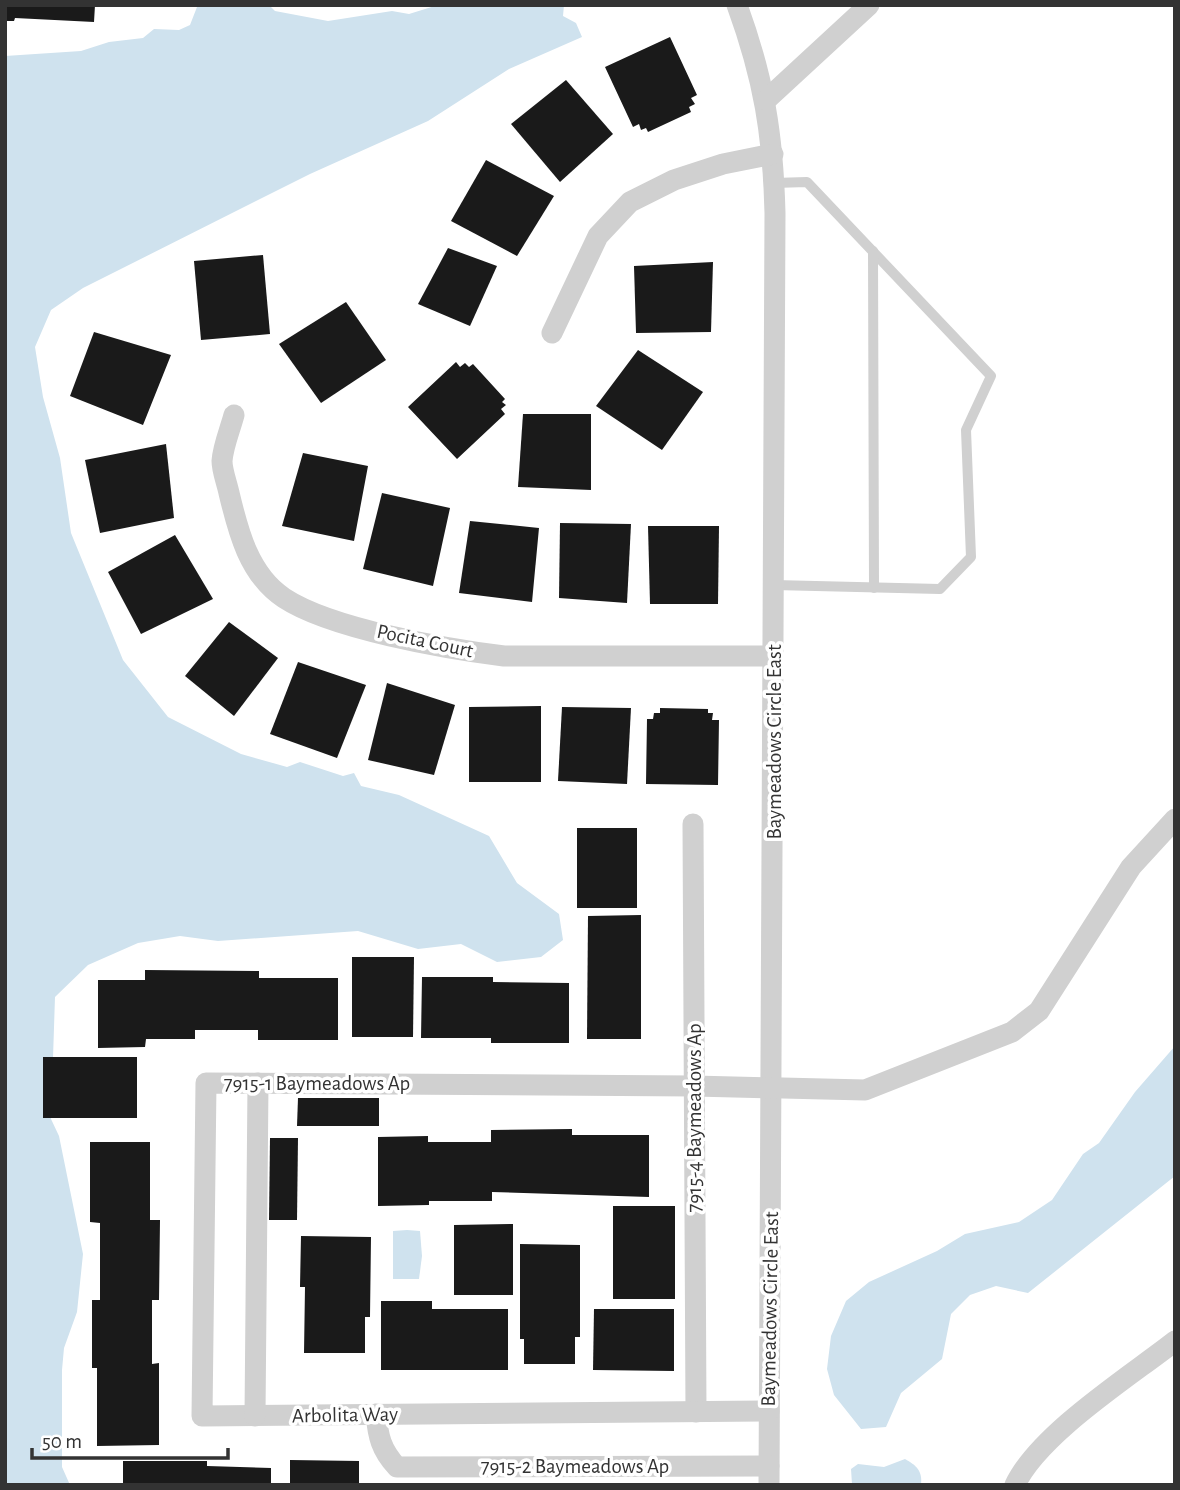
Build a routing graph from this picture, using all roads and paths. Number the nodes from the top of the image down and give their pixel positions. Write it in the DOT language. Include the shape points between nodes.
graph roads {
  1 [pos="737,5"];
  2 [pos="869,5"];
  3 [pos="766,100"];
  4 [pos="773,154"];
  5 [pos="774,183"];
  6 [pos="873,251"];
  7 [pos="552,333"];
  8 [pos="234,415"];
  9 [pos="775,585"];
  10 [pos="874,587"];
  11 [pos="773,656"];
  12 [pos="1175,819"];
  13 [pos="693,824"];
  14 [pos="258,1083"];
  15 [pos="694,1086"];
  16 [pos="772,1087"];
  17 [pos="1175,1341"];
  18 [pos="769,1411"];
  19 [pos="696,1412"];
  20 [pos="376,1414"];
  21 [pos="255,1416"];
  22 [pos="692,1475"];
  23 [pos="769,1475"];
  24 [pos="1015,1485"];
  1 -- 3 [label="street, Baymeadows Circle East"];
  2 -- 3 [label="street"];
  3 -- 4 [label="street, Baymeadows Circle East"];
  4 -- 5 [label="street, Baymeadows Circle East"];
  4 -- 7 [label="street" via="674,180 630,202 598,236"];
  5 -- 6 [label="lane" via="807,182"];
  5 -- 9 [label="street, Baymeadows Circle East"];
  6 -- 10 [label="lane"];
  6 -- 10 [label="lane" via="991,376 966,429 971,557 940,589"];
  8 -- 11 [label="street, Pocita Court" via="222,463 245,550 261,576 282,597 307,611 338,622 504,656"];
  9 -- 10 [label="lane"];
  9 -- 11 [label="street, Baymeadows Circle East"];
  11 -- 16 [label="street, Baymeadows Circle East"];
  12 -- 16 [label="street, 7915-1 Baymeadows Ap" via="1131,867 1039,1011 1026,1023 865,1090"];
  13 -- 15 [label="street, 7915-4 Baymeadows Ap"];
  14 -- 15 [label="street, 7915-1 Baymeadows Ap"];
  14 -- 21 [label="street"];
  14 -- 21 [label="street, 7915-1 Baymeadows Ap" via="206,1083 202,1416"];
  15 -- 16 [label="street, 7915-1 Baymeadows Ap"];
  15 -- 19 [label="street, 7915-4 Baymeadows Ap"];
  16 -- 18 [label="street, Baymeadows Circle East"];
  17 -- 24 [label="street" via="1044,1443"];
  18 -- 19 [label="street, Arbolita Way"];
  18 -- 23 [label="street, Baymeadows Circle East"];
  19 -- 20 [label="street, Arbolita Way"];
  20 -- 21 [label="street, Arbolita Way"];
  20 -- 22 [label="street, 7915-2 Baymeadows Ap" via="382,1445 397,1467"];
  22 -- 23 [label="street, 7915-2 Baymeadows Ap"];
}
